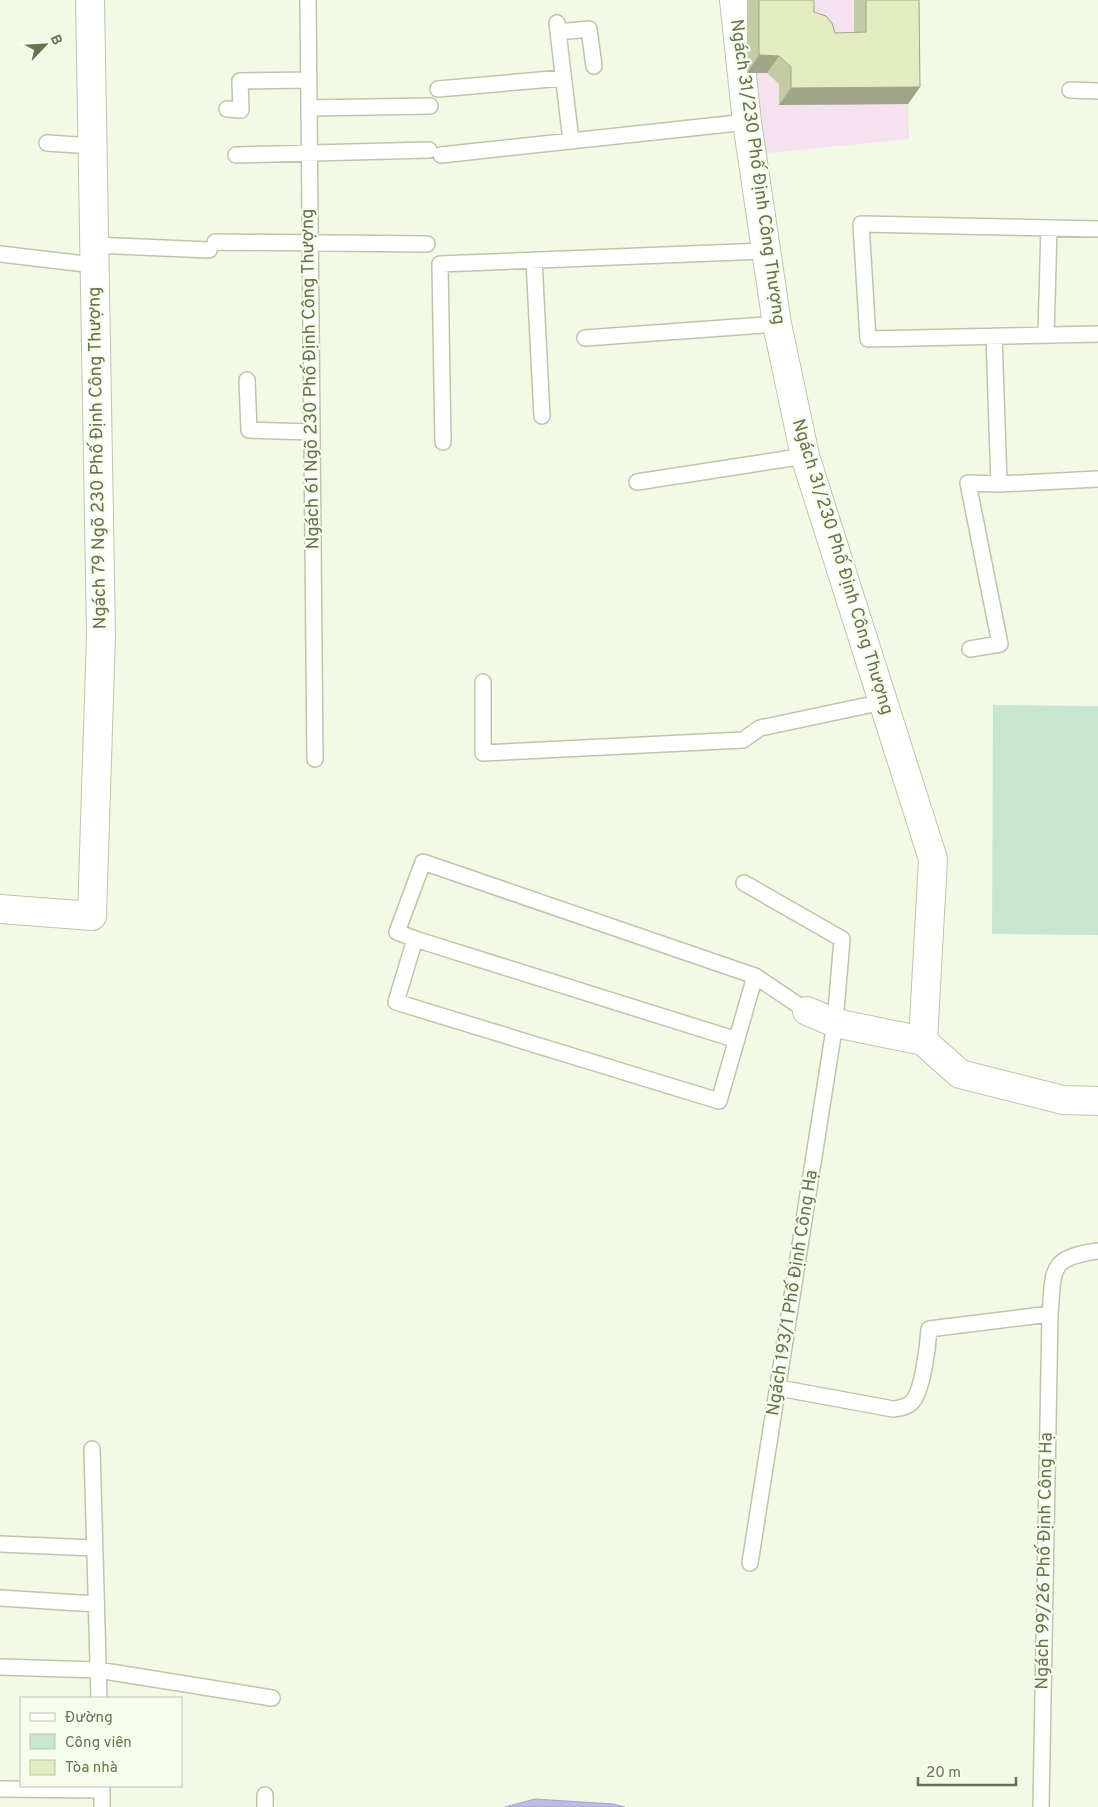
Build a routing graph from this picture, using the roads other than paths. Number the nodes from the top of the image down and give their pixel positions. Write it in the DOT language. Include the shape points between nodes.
graph roads {
  1 [pos="90,0"];
  2 [pos="308,0"];
  3 [pos="734,0"];
  4 [pos="594,66"];
  5 [pos="563,78"];
  6 [pos="309,80"];
  7 [pos="438,89"];
  8 [pos="1070,90"];
  9 [pos="1098,91"];
  10 [pos="430,106"];
  11 [pos="309,108"];
  12 [pos="227,109"];
  13 [pos="747,122"];
  14 [pos="571,141"];
  15 [pos="47,143"];
  16 [pos="92,146"];
  17 [pos="309,153"];
  18 [pos="236,154"];
  19 [pos="1049,228"];
  20 [pos="1098,230"];
  21 [pos="309,243"];
  22 [pos="427,244"];
  23 [pos="766,251"];
  24 [pos="0,254"];
  25 [pos="94,255"];
  26 [pos="534,260"];
  27 [pos="777,324"];
  28 [pos="1046,334"];
  29 [pos="1098,334"];
  30 [pos="994,336"];
  31 [pos="585,338"];
  32 [pos="247,380"];
  33 [pos="542,416"];
  34 [pos="311,432"];
  35 [pos="443,442"];
  36 [pos="805,456"];
  37 [pos="1098,479"];
  38 [pos="637,482"];
  39 [pos="999,484"];
  40 [pos="970,648"];
  41 [pos="484,682"];
  42 [pos="883,702"];
  43 [pos="315,759"];
  44 [pos="744,884"];
  45 [pos="0,909"];
  46 [pos="415,939"];
  47 [pos="755,976"];
  48 [pos="807,1011"];
  49 [pos="836,1023"];
  50 [pos="737,1040"];
  51 [pos="923,1041"];
  52 [pos="1098,1101"];
  53 [pos="1098,1250"];
  54 [pos="1050,1314"];
  55 [pos="779,1388"];
  56 [pos="92,1449"];
  57 [pos="0,1544"];
  58 [pos="94,1548"];
  59 [pos="750,1563"];
  60 [pos="0,1598"];
  61 [pos="96,1604"];
  62 [pos="0,1667"];
  63 [pos="98,1670"];
  64 [pos="99,1697"];
  65 [pos="272,1698"];
  66 [pos="102,1788"];
  67 [pos="0,1789"];
  68 [pos="102,1807"];
  69 [pos="1041,1807"];
  1 -- 16 [label="street, Ngách 79 Ngõ 230 Phố Định Công Thượng"];
  2 -- 6 [label="lane, Ngách 61 Ngõ 230 Phố Định Công Thượng"];
  3 -- 13 [label="street, Ngách 31/230 Phố Định Công Thượng"];
  4 -- 5 [label="lane" via="589,28 558,27"];
  5 -- 7 [label="lane"];
  5 -- 14 [label="lane"];
  6 -- 11 [label="lane, Ngách 61 Ngõ 230 Phố Định Công Thượng"];
  6 -- 12 [label="lane" via="240,81 241,110"];
  8 -- 9 [label="lane"];
  10 -- 11 [label="lane"];
  11 -- 17 [label="lane, Ngách 61 Ngõ 230 Phố Định Công Thượng"];
  13 -- 14 [label="lane"];
  13 -- 23 [label="street, Ngách 31/230 Phố Định Công Thượng"];
  14 -- 17 [label="lane" via="435,152"];
  15 -- 16 [label="lane"];
  16 -- 25 [label="street, Ngách 79 Ngõ 230 Phố Định Công Thượng"];
  17 -- 18 [label="lane"];
  17 -- 21 [label="lane, Ngách 61 Ngõ 230 Phố Định Công Thượng"];
  19 -- 20 [label="lane"];
  19 -- 28 [label="lane"];
  19 -- 30 [label="lane" via="861,224 868,339"];
  21 -- 22 [label="lane"];
  21 -- 25 [label="lane"];
  21 -- 34 [label="lane, Ngách 61 Ngõ 230 Phố Định Công Thượng"];
  23 -- 26 [label="lane"];
  23 -- 27 [label="street, Ngách 31/230 Phố Định Công Thượng"];
  24 -- 25 [label="lane"];
  25 -- 45 [label="street, Ngách 79 Ngõ 230 Phố Định Công Thượng" via="101,635 92,916"];
  26 -- 33 [label="lane"];
  26 -- 35 [label="lane" via="440,264"];
  27 -- 31 [label="lane"];
  27 -- 36 [label="street, Ngách 31/230 Phố Định Công Thượng"];
  28 -- 29 [label="lane"];
  28 -- 30 [label="lane"];
  30 -- 39 [label="lane"];
  32 -- 34 [label="lane" via="249,430"];
  34 -- 43 [label="lane, Ngách 61 Ngõ 230 Phố Định Công Thượng"];
  36 -- 38 [label="lane"];
  36 -- 42 [label="street, Ngách 31/230 Phố Định Công Thượng"];
  37 -- 39 [label="lane"];
  39 -- 40 [label="lane" via="968,483 1000,644"];
  41 -- 42 [label="lane" via="483,753 743,740 760,728"];
  42 -- 51 [label="street, Ngách 31/230 Phố Định Công Thượng" via="934,859"];
  44 -- 49 [label="lane, Ngách 193/1 Phố Định Công Hạ" via="842,939"];
  46 -- 47 [label="lane" via="397,932 423,862"];
  46 -- 50 [label="lane"];
  46 -- 50 [label="lane" via="396,1002 719,1101"];
  47 -- 48 [label="lane"];
  47 -- 50 [label="lane"];
  48 -- 49 [label="street"];
  49 -- 51 [label="street"];
  49 -- 55 [label="lane, Ngách 193/1 Phố Định Công Hạ"];
  51 -- 52 [label="street" via="960,1074 1064,1100"];
  53 -- 54 [label="lane, Ngách 99/26 Phố Định Công Hạ" via="1070,1256 1057,1267"];
  54 -- 55 [label="lane" via="929,1328 917,1394 903,1408 893,1409"];
  54 -- 69 [label="lane, Ngách 99/26 Phố Định Công Hạ"];
  55 -- 59 [label="lane, Ngách 193/1 Phố Định Công Hạ"];
  56 -- 58 [label="lane"];
  57 -- 58 [label="lane"];
  58 -- 61 [label="lane"];
  60 -- 61 [label="lane"];
  61 -- 63 [label="lane"];
  62 -- 63 [label="lane"];
  63 -- 64 [label="lane"];
  63 -- 65 [label="lane"];
  66 -- 67 [label="lane"];
  66 -- 68 [label="lane"];
}
